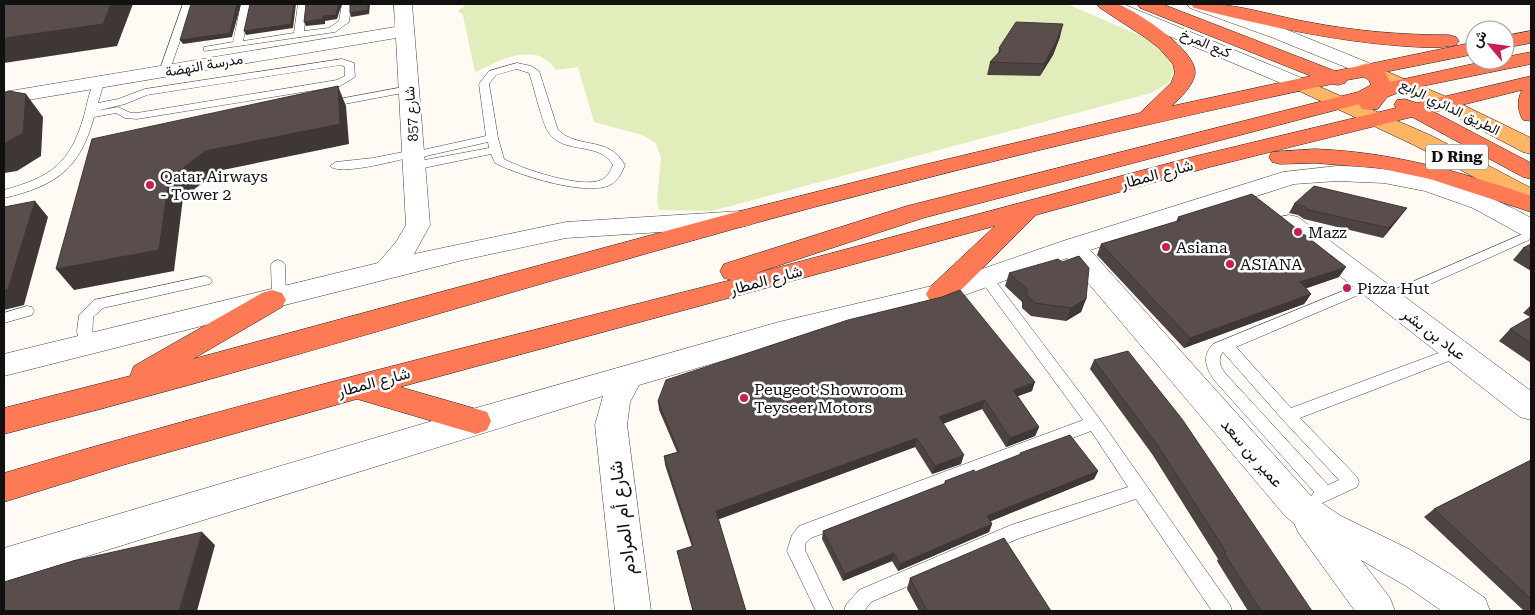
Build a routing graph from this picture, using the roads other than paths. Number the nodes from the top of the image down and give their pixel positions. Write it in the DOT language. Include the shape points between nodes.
graph roads {
  1 [pos="188,4"];
  2 [pos="246,4"];
  3 [pos="302,4"];
  4 [pos="346,4"];
  5 [pos="402,4"];
  6 [pos="1107,4"];
  7 [pos="1146,4"];
  8 [pos="1196,4"];
  9 [pos="1200,4"];
  10 [pos="404,31"];
  11 [pos="299,35"];
  12 [pos="1530,37"];
  13 [pos="1515,39"];
  14 [pos="1465,40"];
  15 [pos="237,44"];
  16 [pos="207,49"];
  17 [pos="1465,50"];
  18 [pos="1531,58"];
  19 [pos="1367,69"];
  20 [pos="164,72"];
  21 [pos="1335,77"];
  22 [pos="99,82"];
  23 [pos="1531,82"];
  24 [pos="1402,84"];
  25 [pos="1302,85"];
  26 [pos="409,89"];
  27 [pos="1531,92"];
  28 [pos="1377,93"];
  29 [pos="4,98"];
  30 [pos="338,102"];
  31 [pos="1339,102"];
  32 [pos="1442,102"];
  33 [pos="1414,110"];
  34 [pos="90,111"];
  35 [pos="1531,115"];
  36 [pos="1148,117"];
  37 [pos="1380,119"];
  38 [pos="493,144"];
  39 [pos="1531,147"];
  40 [pos="414,158"];
  41 [pos="1204,161"];
  42 [pos="336,166"];
  43 [pos="1531,172"];
  44 [pos="4,194"];
  45 [pos="1531,198"];
  46 [pos="1531,204"];
  47 [pos="1028,209"];
  48 [pos="741,219"];
  49 [pos="1289,223"];
  50 [pos="418,225"];
  51 [pos="1528,233"];
  52 [pos="1072,247"];
  53 [pos="463,251"];
  54 [pos="278,265"];
  55 [pos="387,270"];
  56 [pos="986,278"];
  57 [pos="205,281"];
  58 [pos="1379,292"];
  59 [pos="940,294"];
  60 [pos="275,299"];
  61 [pos="27,311"];
  62 [pos="4,318"];
  63 [pos="85,345"];
  64 [pos="1226,345"];
  65 [pos="514,346"];
  66 [pos="1457,352"];
  67 [pos="4,365"];
  68 [pos="628,376"];
  69 [pos="356,386"];
  70 [pos="110,393"];
  71 [pos="565,395"];
  72 [pos="1531,408"];
  73 [pos="1288,416"];
  74 [pos="4,421"];
  75 [pos="476,422"];
  76 [pos="1094,423"];
  77 [pos="611,425"];
  78 [pos="4,488"];
  79 [pos="1140,490"];
  80 [pos="1312,500"];
  81 [pos="4,565"];
  82 [pos="633,611"];
  83 [pos="825,611"];
  84 [pos="853,611"];
  85 [pos="1223,611"];
  86 [pos="1377,611"];
  87 [pos="1472,611"];
  1 -- 20 [label="lane"];
  2 -- 15 [label="lane"];
  3 -- 11 [label="lane"];
  4 -- 11 [label="lane" via="345,18 340,26 325,32"];
  5 -- 10 [label="street, شارع 857"];
  6 -- 25 [label="street, كبع المرخ"];
  6 -- 36 [label="highway" via="1167,45 1184,68 1179,85"];
  7 -- 21 [label="highway"];
  8 -- 19 [label="street, كبع المرخ"];
  9 -- 14 [label="highway" via="1350,36 1403,41"];
  10 -- 20 [label="street, مدرسة النهضة"];
  10 -- 26 [label="street, شارع 857"];
  11 -- 15 [label="lane"];
  12 -- 13 [label="highway"];
  15 -- 16 [label="lane"];
  17 -- 19 [label="highway"];
  18 -- 24 [label="highway"];
  19 -- 21 [label="highway"];
  19 -- 24 [label="main road, الطريق الدائري الرابع / D Ring"];
  19 -- 28 [label="highway" via="1380,81"];
  20 -- 22 [label="street, مدرسة النهضة"];
  21 -- 25 [label="highway"];
  21 -- 28 [label="highway"];
  22 -- 29 [label="street, مدرسة النهضة"];
  22 -- 34 [label="lane"];
  23 -- 32 [label="highway, شارع المطار"];
  24 -- 28 [label="highway"];
  24 -- 32 [label="main road, الطريق الدائري الرابع / D Ring"];
  25 -- 28 [label="highway" via="1333,84"];
  25 -- 31 [label="main road, D Ring"];
  25 -- 36 [label="highway"];
  26 -- 30 [label="lane"];
  26 -- 40 [label="street, شارع 857"];
  27 -- 35 [label="highway" via="1528,100"];
  28 -- 31 [label="highway"];
  28 -- 32 [label="highway" via="1419,103"];
  28 -- 33 [label="highway"];
  28 -- 37 [label="highway" via="1370,106"];
  31 -- 37 [label="main road, D Ring"];
  31 -- 65 [label="highway" via="849,232"];
  32 -- 33 [label="highway, شارع المطار"];
  32 -- 39 [label="main road, الطريق الدائري الرابع / D Ring"];
  33 -- 37 [label="highway, شارع المطار"];
  33 -- 43 [label="highway"];
  34 -- 34 [label="lane" via="118,110 137,116 340,83 350,77 350,65 342,62 145,92"];
  34 -- 44 [label="lane" via="77,151 67,164 48,178"];
  36 -- 48 [label="highway"];
  37 -- 41 [label="highway, شارع المطار"];
  37 -- 45 [label="main road, D Ring"];
  38 -- 38 [label="lane" via="499,161 504,164 580,186 611,179 619,166 613,155 603,150 558,138 534,71 527,68 504,68 486,78 484,84"];
  38 -- 40 [label="lane"];
  40 -- 42 [label="lane"];
  40 -- 50 [label="street, شارع 857"];
  41 -- 46 [label="highway" via="1318,155 1363,157 1419,167"];
  41 -- 47 [label="highway, شارع المطار"];
  47 -- 59 [label="highway"];
  47 -- 65 [label="highway, شارع المطار"];
  48 -- 53 [label="street" via="566,230"];
  48 -- 70 [label="highway"];
  49 -- 58 [label="street, عباد بن بشر"];
  50 -- 53 [label="street" via="444,245"];
  50 -- 55 [label="street" via="406,247"];
  51 -- 52 [label="street" via="1475,199 1420,182 1345,172 1290,177"];
  51 -- 58 [label="lane"];
  52 -- 56 [label="street"];
  52 -- 80 [label="street, عمير بن سعد"];
  53 -- 55 [label="street"];
  54 -- 60 [label="lane"];
  55 -- 60 [label="street"];
  56 -- 59 [label="street"];
  56 -- 76 [label="lane"];
  57 -- 63 [label="lane" via="99,304 86,315"];
  58 -- 64 [label="lane"];
  58 -- 66 [label="street, عباد بن بشر"];
  59 -- 68 [label="street" via="779,333"];
  60 -- 63 [label="street"];
  60 -- 70 [label="highway"];
  61 -- 62 [label="lane"];
  63 -- 67 [label="street"];
  64 -- 73 [label="lane"];
  64 -- 80 [label="lane" via="1213,354 1214,369"];
  65 -- 69 [label="highway, شارع المطار"];
  66 -- 72 [label="street, عباد بن بشر"];
  66 -- 73 [label="lane"];
  68 -- 71 [label="street"];
  68 -- 77 [label="street, شارع أم المرادم" via="615,402"];
  69 -- 75 [label="highway"];
  69 -- 78 [label="highway, شارع المطار"];
  70 -- 74 [label="highway"];
  71 -- 75 [label="street"];
  71 -- 77 [label="street"];
  73 -- 80 [label="lane" via="1351,482"];
  75 -- 81 [label="street"];
  76 -- 79 [label="lane"];
  76 -- 83 [label="lane" via="805,532 799,537 796,551"];
  77 -- 82 [label="street, شارع أم المرادم"];
  79 -- 84 [label="lane" via="1008,535 864,596"];
  79 -- 85 [label="lane"];
  80 -- 86 [label="street"];
  80 -- 87 [label="street, عمير بن سعد" via="1326,526 1419,574"];
}
